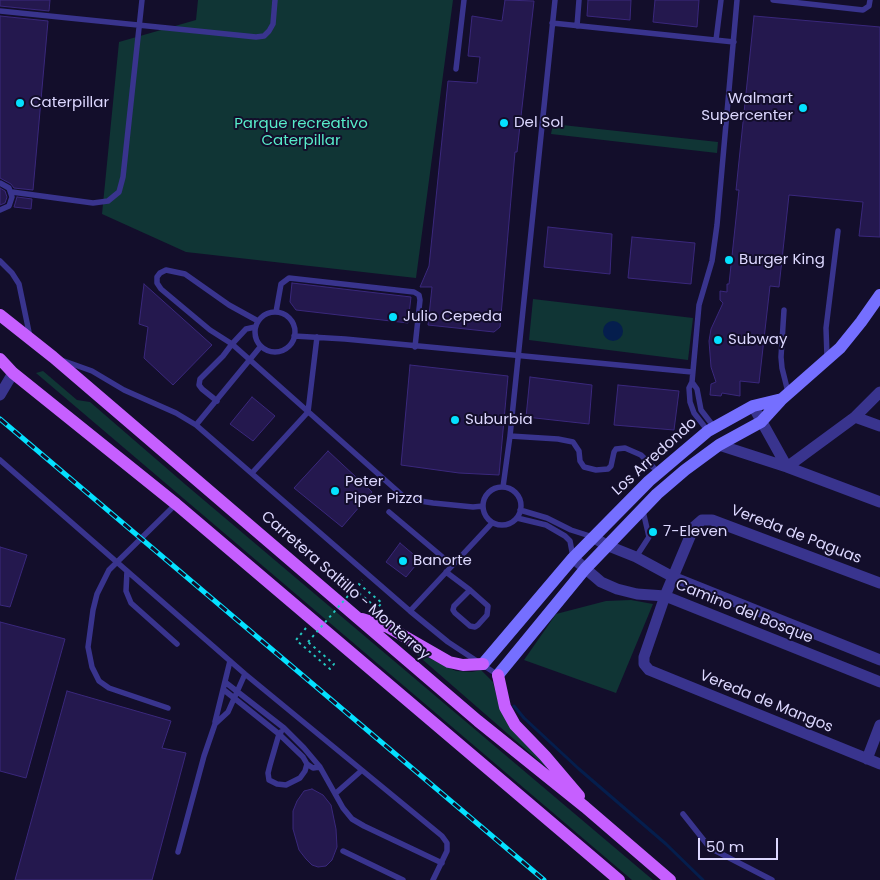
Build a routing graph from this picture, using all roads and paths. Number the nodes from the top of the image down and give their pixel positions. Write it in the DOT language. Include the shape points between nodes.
graph roads {
  1 [pos="142,0"];
  2 [pos="275,0"];
  3 [pos="464,0"];
  4 [pos="555,0"];
  5 [pos="579,0"];
  6 [pos="721,0"];
  7 [pos="737,0"];
  8 [pos="772,0"];
  9 [pos="870,0"];
  10 [pos="0,11"];
  11 [pos="552,23"];
  12 [pos="139,26"];
  13 [pos="577,26"];
  14 [pos="716,40"];
  15 [pos="734,42"];
  16 [pos="456,69"];
  17 [pos="0,183"];
  18 [pos="12,192"];
  19 [pos="0,210"];
  20 [pos="838,231"];
  21 [pos="0,261"];
  22 [pos="880,295"];
  23 [pos="784,310"];
  24 [pos="276,312"];
  25 [pos="0,315"];
  26 [pos="256,324"];
  27 [pos="294,336"];
  28 [pos="318,337"];
  29 [pos="30,339"];
  30 [pos="232,344"];
  31 [pos="261,346"];
  32 [pos="415,347"];
  33 [pos="518,356"];
  34 [pos="53,357"];
  35 [pos="0,359"];
  36 [pos="828,359"];
  37 [pos="250,361"];
  38 [pos="13,372"];
  39 [pos="692,372"];
  40 [pos="880,392"];
  41 [pos="0,395"];
  42 [pos="785,397"];
  43 [pos="216,401"];
  44 [pos="753,406"];
  45 [pos="308,412"];
  46 [pos="855,417"];
  47 [pos="761,422"];
  48 [pos="196,426"];
  49 [pos="880,426"];
  50 [pos="711,429"];
  51 [pos="510,436"];
  52 [pos="719,445"];
  53 [pos="0,460"];
  54 [pos="787,467"];
  55 [pos="252,473"];
  56 [pos="659,473"];
  57 [pos="503,487"];
  58 [pos="880,502"];
  59 [pos="176,504"];
  60 [pos="483,506"];
  61 [pos="642,509"];
  62 [pos="520,510"];
  63 [pos="390,512"];
  64 [pos="517,518"];
  65 [pos="492,523"];
  66 [pos="593,536"];
  67 [pos="606,545"];
  68 [pos="636,557"];
  69 [pos="573,558"];
  70 [pos="118,562"];
  71 [pos="452,565"];
  72 [pos="585,569"];
  73 [pos="127,571"];
  74 [pos="446,572"];
  75 [pos="674,577"];
  76 [pos="880,583"];
  77 [pos="359,584"];
  78 [pos="470,590"];
  79 [pos="665,596"];
  80 [pos="410,611"];
  81 [pos="359,619"];
  82 [pos="312,620"];
  83 [pos="177,644"];
  84 [pos="880,660"];
  85 [pos="230,661"];
  86 [pos="483,664"];
  87 [pos="245,674"];
  88 [pos="498,675"];
  89 [pos="225,682"];
  90 [pos="880,682"];
  91 [pos="224,690"];
  92 [pos="237,691"];
  93 [pos="234,698"];
  94 [pos="168,708"];
  95 [pos="215,724"];
  96 [pos="880,725"];
  97 [pos="284,728"];
  98 [pos="279,734"];
  99 [pos="867,759"];
  100 [pos="307,764"];
  101 [pos="880,764"];
  102 [pos="320,767"];
  103 [pos="362,771"];
  104 [pos="336,793"];
  105 [pos="585,807"];
  106 [pos="682,814"];
  107 [pos="343,851"];
  108 [pos="178,852"];
  109 [pos="442,862"];
  110 [pos="400,879"];
  111 [pos="433,880"];
  112 [pos="619,880"];
  113 [pos="670,880"];
  114 [pos="772,880"];
  1 -- 12 [label="lane"];
  2 -- 12 [label="lane" via="273,24 264,36"];
  3 -- 16 [label="lane"];
  4 -- 11 [label="lane"];
  5 -- 13 [label="lane"];
  6 -- 14 [label="lane"];
  7 -- 15 [label="lane"];
  8 -- 9 [label="lane" via="863,10 869,6"];
  10 -- 12 [label="lane"];
  11 -- 13 [label="lane"];
  11 -- 33 [label="lane"];
  12 -- 18 [label="lane" via="124,177 119,192 108,201 93,203"];
  13 -- 14 [label="lane"];
  14 -- 15 [label="lane"];
  15 -- 39 [label="lane" via="716,234 699,305"];
  17 -- 18 [label="lane"];
  18 -- 19 [label="lane" via="9,206"];
  20 -- 36 [label="lane" via="826,328"];
  21 -- 29 [label="lane" via="19,284"];
  22 -- 36 [label="street"];
  23 -- 42 [label="lane" via="781,356"];
  24 -- 26 [label="lane" via="269,313"];
  24 -- 27 [label="lane" via="292,323"];
  24 -- 32 [label="lane" via="281,284 289,278 414,292 420,300"];
  25 -- 29 [label="main road, Carretera Saltillo - Monterrey"];
  26 -- 30 [label="lane" via="246,329"];
  26 -- 30 [label="lane" via="185,274 170,270 160,273 157,283 161,289"];
  26 -- 31 [label="lane" via="255,334"];
  27 -- 28 [label="lane"];
  27 -- 31 [label="lane" via="283,350 272,352"];
  28 -- 32 [label="lane"];
  28 -- 45 [label="lane"];
  29 -- 34 [label="main road, Carretera Saltillo - Monterrey"];
  30 -- 37 [label="lane"];
  30 -- 43 [label="lane" via="200,379 199,385"];
  31 -- 37 [label="lane"];
  32 -- 33 [label="lane"];
  33 -- 39 [label="lane"];
  33 -- 51 [label="lane"];
  34 -- 48 [label="lane" via="92,371"];
  34 -- 81 [label="main road, Carretera Saltillo - Monterrey"];
  35 -- 38 [label="main road"];
  36 -- 42 [label="street"];
  37 -- 43 [label="lane"];
  37 -- 45 [label="lane"];
  38 -- 41 [label="street"];
  38 -- 59 [label="main road"];
  39 -- 50 [label="lane" via="701,410"];
  40 -- 46 [label="street"];
  42 -- 44 [label="street, Los Arredondo"];
  42 -- 47 [label="street, Los Arredondo"];
  43 -- 48 [label="lane"];
  44 -- 47 [label="street"];
  44 -- 50 [label="street, Los Arredondo"];
  45 -- 55 [label="lane"];
  45 -- 60 [label="lane" via="403,496 433,503"];
  46 -- 49 [label="street"];
  46 -- 54 [label="street"];
  47 -- 52 [label="street, Los Arredondo"];
  47 -- 54 [label="street"];
  48 -- 55 [label="lane"];
  50 -- 56 [label="street, Los Arredondo"];
  51 -- 56 [label="lane" via="558,438 573,442 584,467 596,470 608,469 616,449 625,448 641,455"];
  51 -- 57 [label="lane"];
  52 -- 54 [label="street"];
  52 -- 61 [label="street, Los Arredondo" via="685,470"];
  53 -- 70 [label="lane"];
  54 -- 58 [label="street"];
  55 -- 80 [label="lane"];
  56 -- 66 [label="street, Los Arredondo"];
  57 -- 60 [label="lane" via="491,490"];
  57 -- 62 [label="lane" via="517,495"];
  59 -- 70 [label="lane"];
  59 -- 82 [label="main road"];
  60 -- 65 [label="lane"];
  61 -- 67 [label="street, Los Arredondo"];
  61 -- 68 [label="lane" via="649,537"];
  62 -- 64 [label="lane"];
  62 -- 66 [label="lane"];
  63 -- 71 [label="lane"];
  64 -- 65 [label="lane" via="505,525"];
  64 -- 69 [label="lane" via="546,525 566,536 570,540"];
  65 -- 71 [label="lane"];
  66 -- 67 [label="street, Camino del Bosque"];
  66 -- 69 [label="street, Los Arredondo"];
  67 -- 68 [label="street, Camino del Bosque"];
  67 -- 72 [label="street, Los Arredondo"];
  68 -- 75 [label="street, Camino del Bosque"];
  69 -- 72 [label="street, Camino del Bosque"];
  69 -- 86 [label="street, Los Arredondo"];
  70 -- 73 [label="lane"];
  70 -- 94 [label="lane" via="109,570 93,610 88,647 92,666 99,681 109,688"];
  71 -- 74 [label="lane"];
  72 -- 79 [label="street, Camino del Bosque" via="601,582 617,589"];
  72 -- 88 [label="street, Los Arredondo"];
  73 -- 83 [label="lane" via="126,591 131,603"];
  73 -- 85 [label="lane"];
  74 -- 78 [label="lane"];
  74 -- 80 [label="lane"];
  75 -- 76 [label="street, Vereda de Paguas" via="694,527 702,520 712,520"];
  75 -- 79 [label="street"];
  75 -- 84 [label="street, Camino del Bosque"];
  77 -- 82 [label="path, bridge" via="382,603 377,608 354,589 308,642 334,664 330,669 296,640"];
  78 -- 78 [label="lane" via="489,610 475,627 453,610"];
  79 -- 90 [label="street, Camino del Bosque"];
  79 -- 99 [label="street, Vereda de Mangos" via="644,657 644,664 649,670"];
  80 -- 86 [label="lane" via="448,642"];
  81 -- 86 [label="main road" via="388,627 449,662"];
  81 -- 105 [label="main road, Carretera Saltillo - Monterrey"];
  82 -- 112 [label="main road"];
  85 -- 87 [label="lane"];
  85 -- 89 [label="lane"];
  86 -- 88 [label="lane"];
  87 -- 92 [label="lane"];
  87 -- 103 [label="lane"];
  88 -- 105 [label="main road" via="505,707 515,725 571,786"];
  89 -- 91 [label="lane"];
  89 -- 92 [label="lane"];
  91 -- 93 [label="lane"];
  91 -- 95 [label="lane"];
  92 -- 93 [label="lane"];
  92 -- 97 [label="lane"];
  93 -- 95 [label="lane" via="228,712"];
  93 -- 98 [label="lane"];
  95 -- 108 [label="lane"];
  96 -- 99 [label="street"];
  97 -- 98 [label="lane"];
  97 -- 102 [label="lane"];
  98 -- 100 [label="lane"];
  98 -- 100 [label="lane" via="269,780 286,785 300,778"];
  99 -- 101 [label="street, Vereda de Mangos"];
  100 -- 102 [label="lane" via="313,768"];
  102 -- 104 [label="lane"];
  103 -- 104 [label="lane"];
  103 -- 109 [label="lane" via="442,836 447,843 447,851"];
  104 -- 109 [label="lane" via="343,808 364,826"];
  105 -- 113 [label="main road, Carretera Saltillo - Monterrey"];
  106 -- 114 [label="lane" via="710,848"];
  107 -- 110 [label="lane"];
  109 -- 111 [label="lane"];
}
